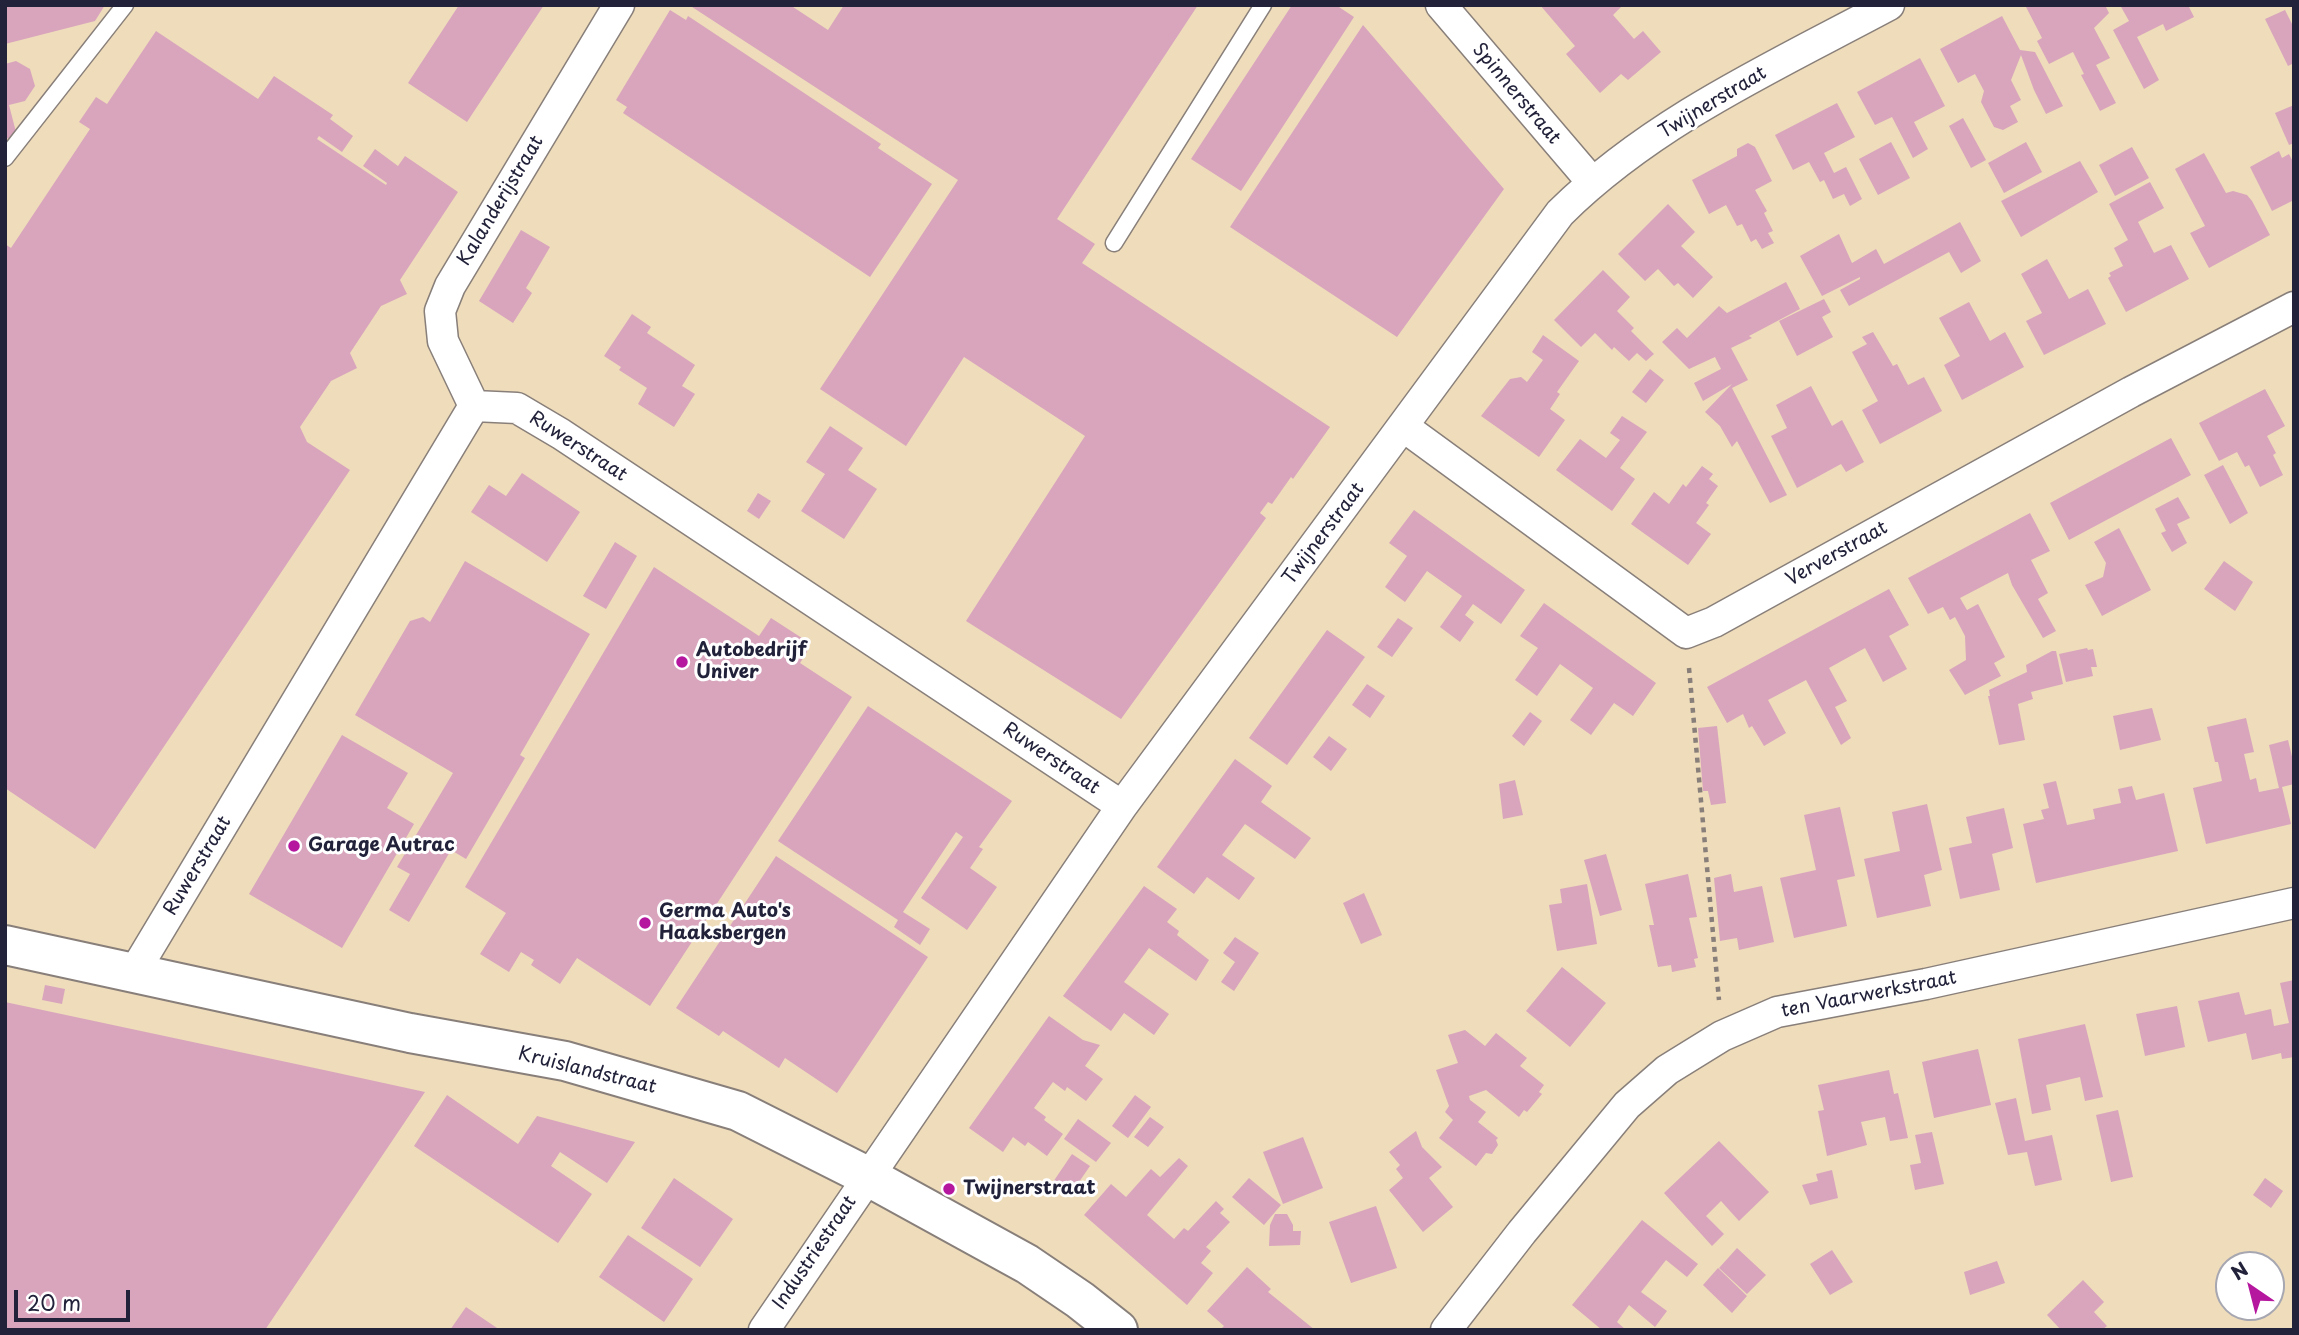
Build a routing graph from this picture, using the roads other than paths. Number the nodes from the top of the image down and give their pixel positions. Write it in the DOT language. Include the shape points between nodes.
graph roads {
  1 [pos="125,5"];
  2 [pos="619,5"];
  3 [pos="1263,5"];
  4 [pos="1441,5"];
  5 [pos="1889,5"];
  6 [pos="5,158"];
  7 [pos="1592,182"];
  8 [pos="1114,243"];
  9 [pos="2294,307"];
  10 [pos="474,406"];
  11 [pos="1404,427"];
  12 [pos="1122,806"];
  13 [pos="2294,903"];
  14 [pos="5,945"];
  15 [pos="133,974"];
  16 [pos="867,1177"];
  17 [pos="764,1330"];
  18 [pos="1118,1330"];
  19 [pos="1446,1330"];
  1 -- 6 [label="lane"];
  2 -- 10 [label="street, Kalanderijstraat" via="450,286 440,311 443,341"];
  3 -- 8 [label="lane"];
  4 -- 7 [label="street, Spinnerstraat"];
  5 -- 7 [label="street, Twijnerstraat" via="1698,107"];
  7 -- 11 [label="street, Twijnerstraat" via="1560,214"];
  9 -- 11 [label="street, Ververstraat" via="1714,622 1686,633"];
  10 -- 12 [label="street, Ruwerstraat" via="517,408 561,435"];
  10 -- 15 [label="street, Ruwerstraat"];
  11 -- 12 [label="street, Twijnerstraat"];
  12 -- 16 [label="street, Twijnerstraat"];
  13 -- 19 [label="street, ten Vaarwerkstraat" via="1777,1012 1722,1036 1667,1070 1627,1105"];
  14 -- 15 [label="street, Kruislandstraat"];
  15 -- 16 [label="street, Kruislandstraat" via="565,1061 738,1111"];
  16 -- 17 [label="street, Industriestraat"];
  16 -- 18 [label="street, Kruislandstraat" via="1027,1264"];
}
